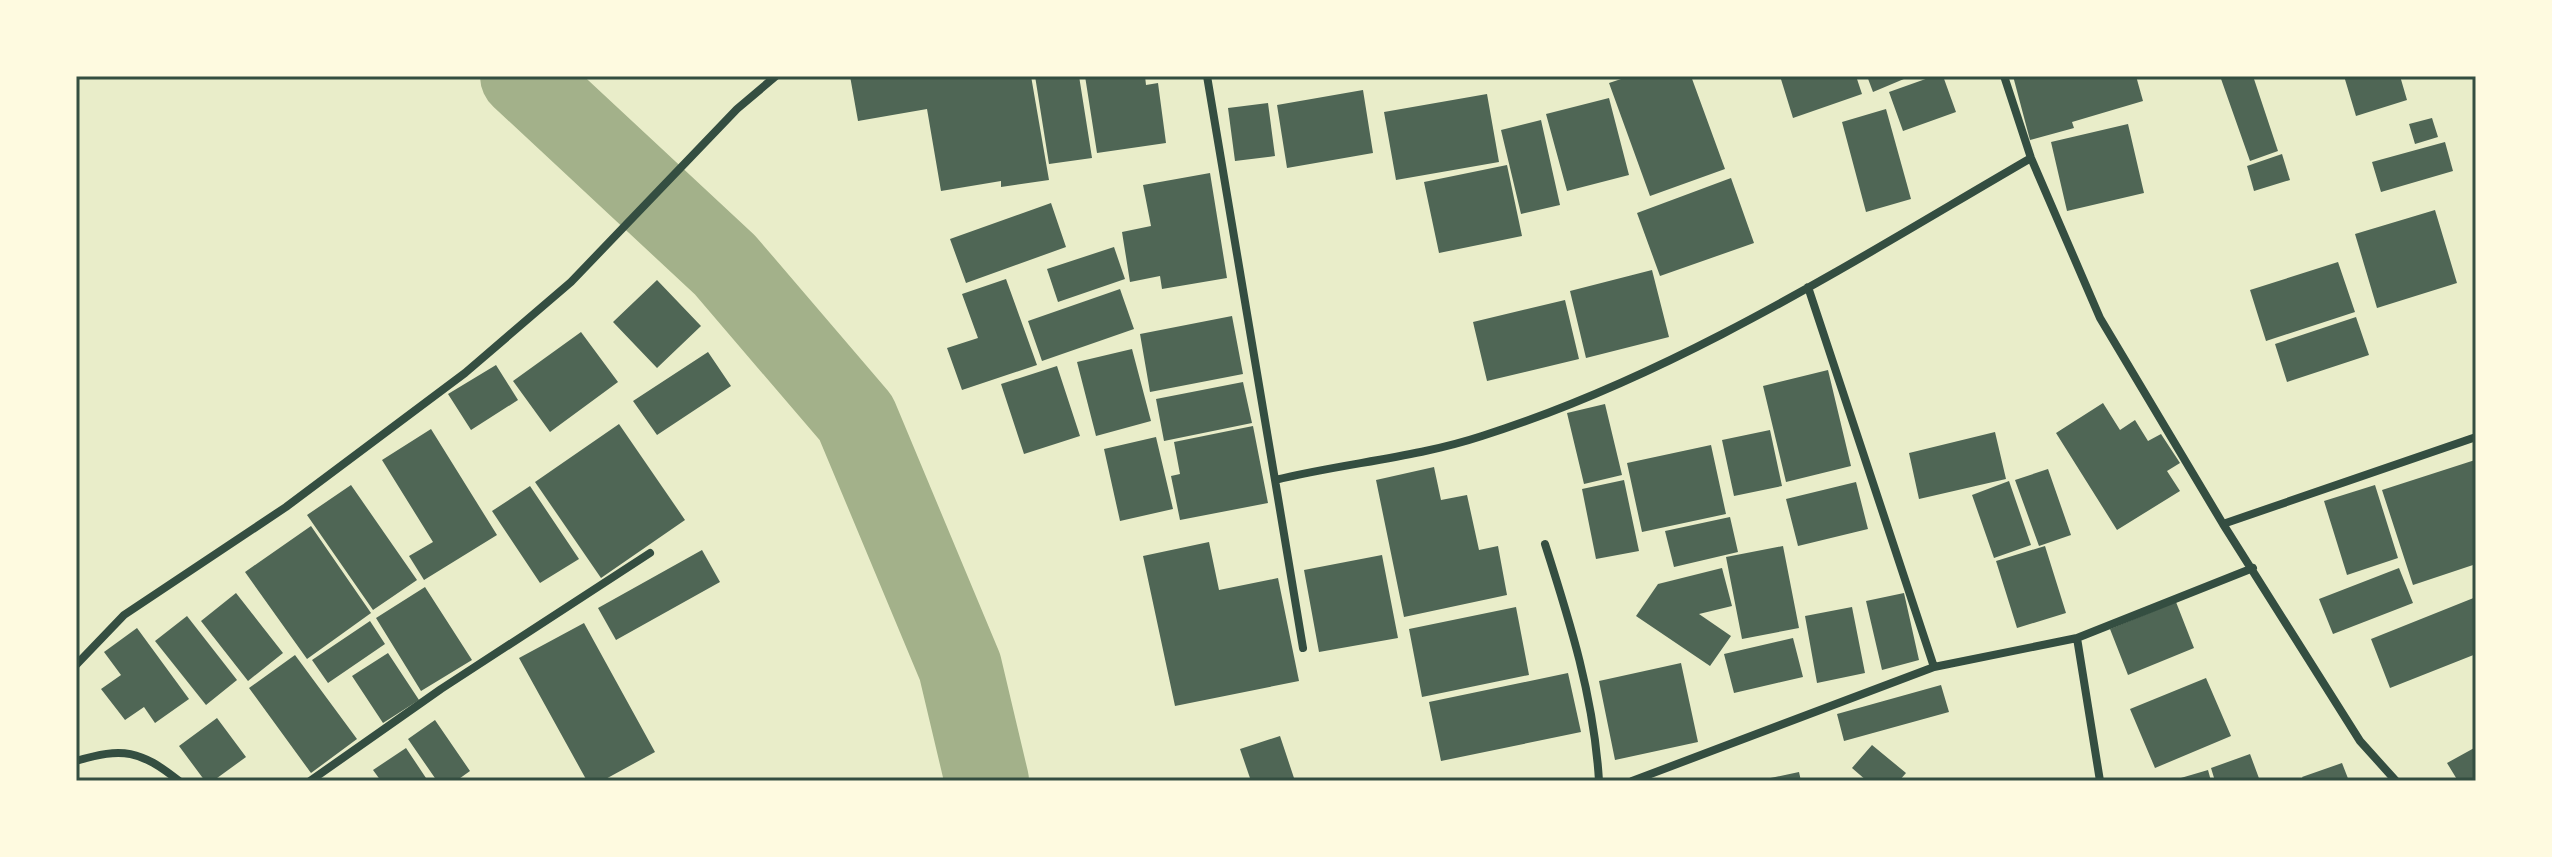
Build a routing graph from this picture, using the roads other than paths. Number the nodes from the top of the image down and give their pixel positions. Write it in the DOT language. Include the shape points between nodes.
graph roads {
  1 [pos="776,76"];
  2 [pos="1207,76"];
  3 [pos="2004,76"];
  4 [pos="2031,158"];
  5 [pos="1808,287"];
  6 [pos="2476,437"];
  7 [pos="1275,480"];
  8 [pos="2223,524"];
  9 [pos="1545,544"];
  10 [pos="650,553"];
  11 [pos="2253,568"];
  12 [pos="2077,638"];
  13 [pos="1303,648"];
  14 [pos="76,665"];
  15 [pos="1934,667"];
  16 [pos="76,761"];
  17 [pos="179,781"];
  18 [pos="310,781"];
  19 [pos="1599,781"];
  20 [pos="1632,781"];
  21 [pos="2100,781"];
  22 [pos="2396,781"];
  1 -- 14 [label="street" via="737,109 571,282 465,373 286,507 124,615"];
  2 -- 7 [label="street"];
  3 -- 4 [label="street"];
  4 -- 5 [label="street"];
  4 -- 8 [label="street" via="2100,318"];
  5 -- 7 [label="street" via="1654,367 1482,437"];
  5 -- 15 [label="street"];
  6 -- 8 [label="street"];
  7 -- 13 [label="street"];
  8 -- 11 [label="street"];
  9 -- 19 [label="street" via="1581,657"];
  10 -- 18 [label="street"];
  11 -- 12 [label="street"];
  11 -- 22 [label="street" via="2360,741"];
  12 -- 15 [label="street"];
  12 -- 21 [label="street"];
  15 -- 20 [label="street"];
  16 -- 17 [label="street" via="113,750 137,755"];
}
